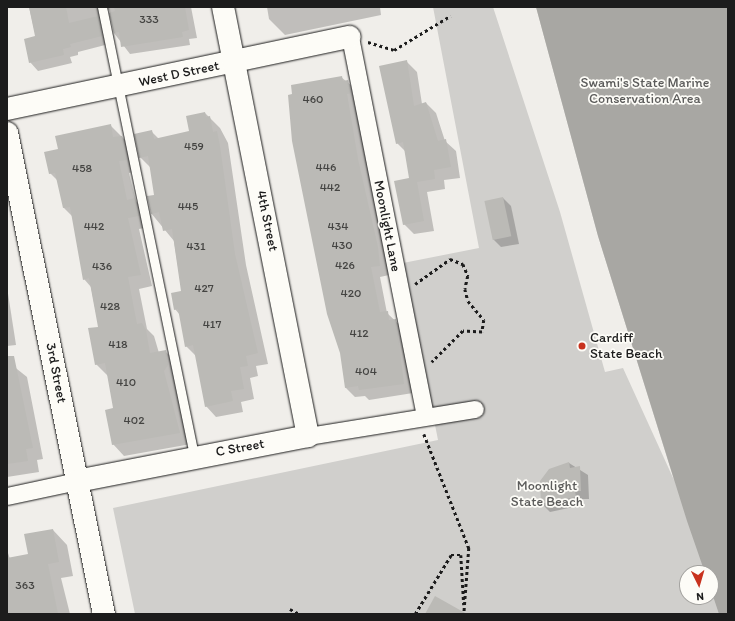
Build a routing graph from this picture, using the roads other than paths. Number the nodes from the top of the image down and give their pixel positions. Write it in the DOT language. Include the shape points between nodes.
graph roads {
  1 [pos="102,7"];
  2 [pos="223,7"];
  3 [pos="358,39"];
  4 [pos="234,62"];
  5 [pos="119,86"];
  6 [pos="7,109"];
  7 [pos="7,133"];
  8 [pos="475,409"];
  9 [pos="425,416"];
  10 [pos="308,436"];
  11 [pos="194,456"];
  12 [pos="77,481"];
  13 [pos="7,496"];
  14 [pos="104,614"];
  1 -- 5 [label="lane"];
  2 -- 4 [label="street, 4th Street"];
  3 -- 4 [label="street, West D Street"];
  3 -- 9 [label="street, Moonlight Lane" via="400,294"];
  4 -- 5 [label="street, West D Street"];
  4 -- 10 [label="street, 4th Street"];
  5 -- 6 [label="street, West D Street"];
  5 -- 11 [label="lane"];
  7 -- 12 [label="street, 3rd Street"];
  8 -- 9 [label="street, C Street"];
  9 -- 10 [label="street, C Street"];
  10 -- 11 [label="street, C Street"];
  11 -- 12 [label="street, C Street"];
  12 -- 13 [label="street, C Street"];
  12 -- 14 [label="street, 3rd Street"];
}
